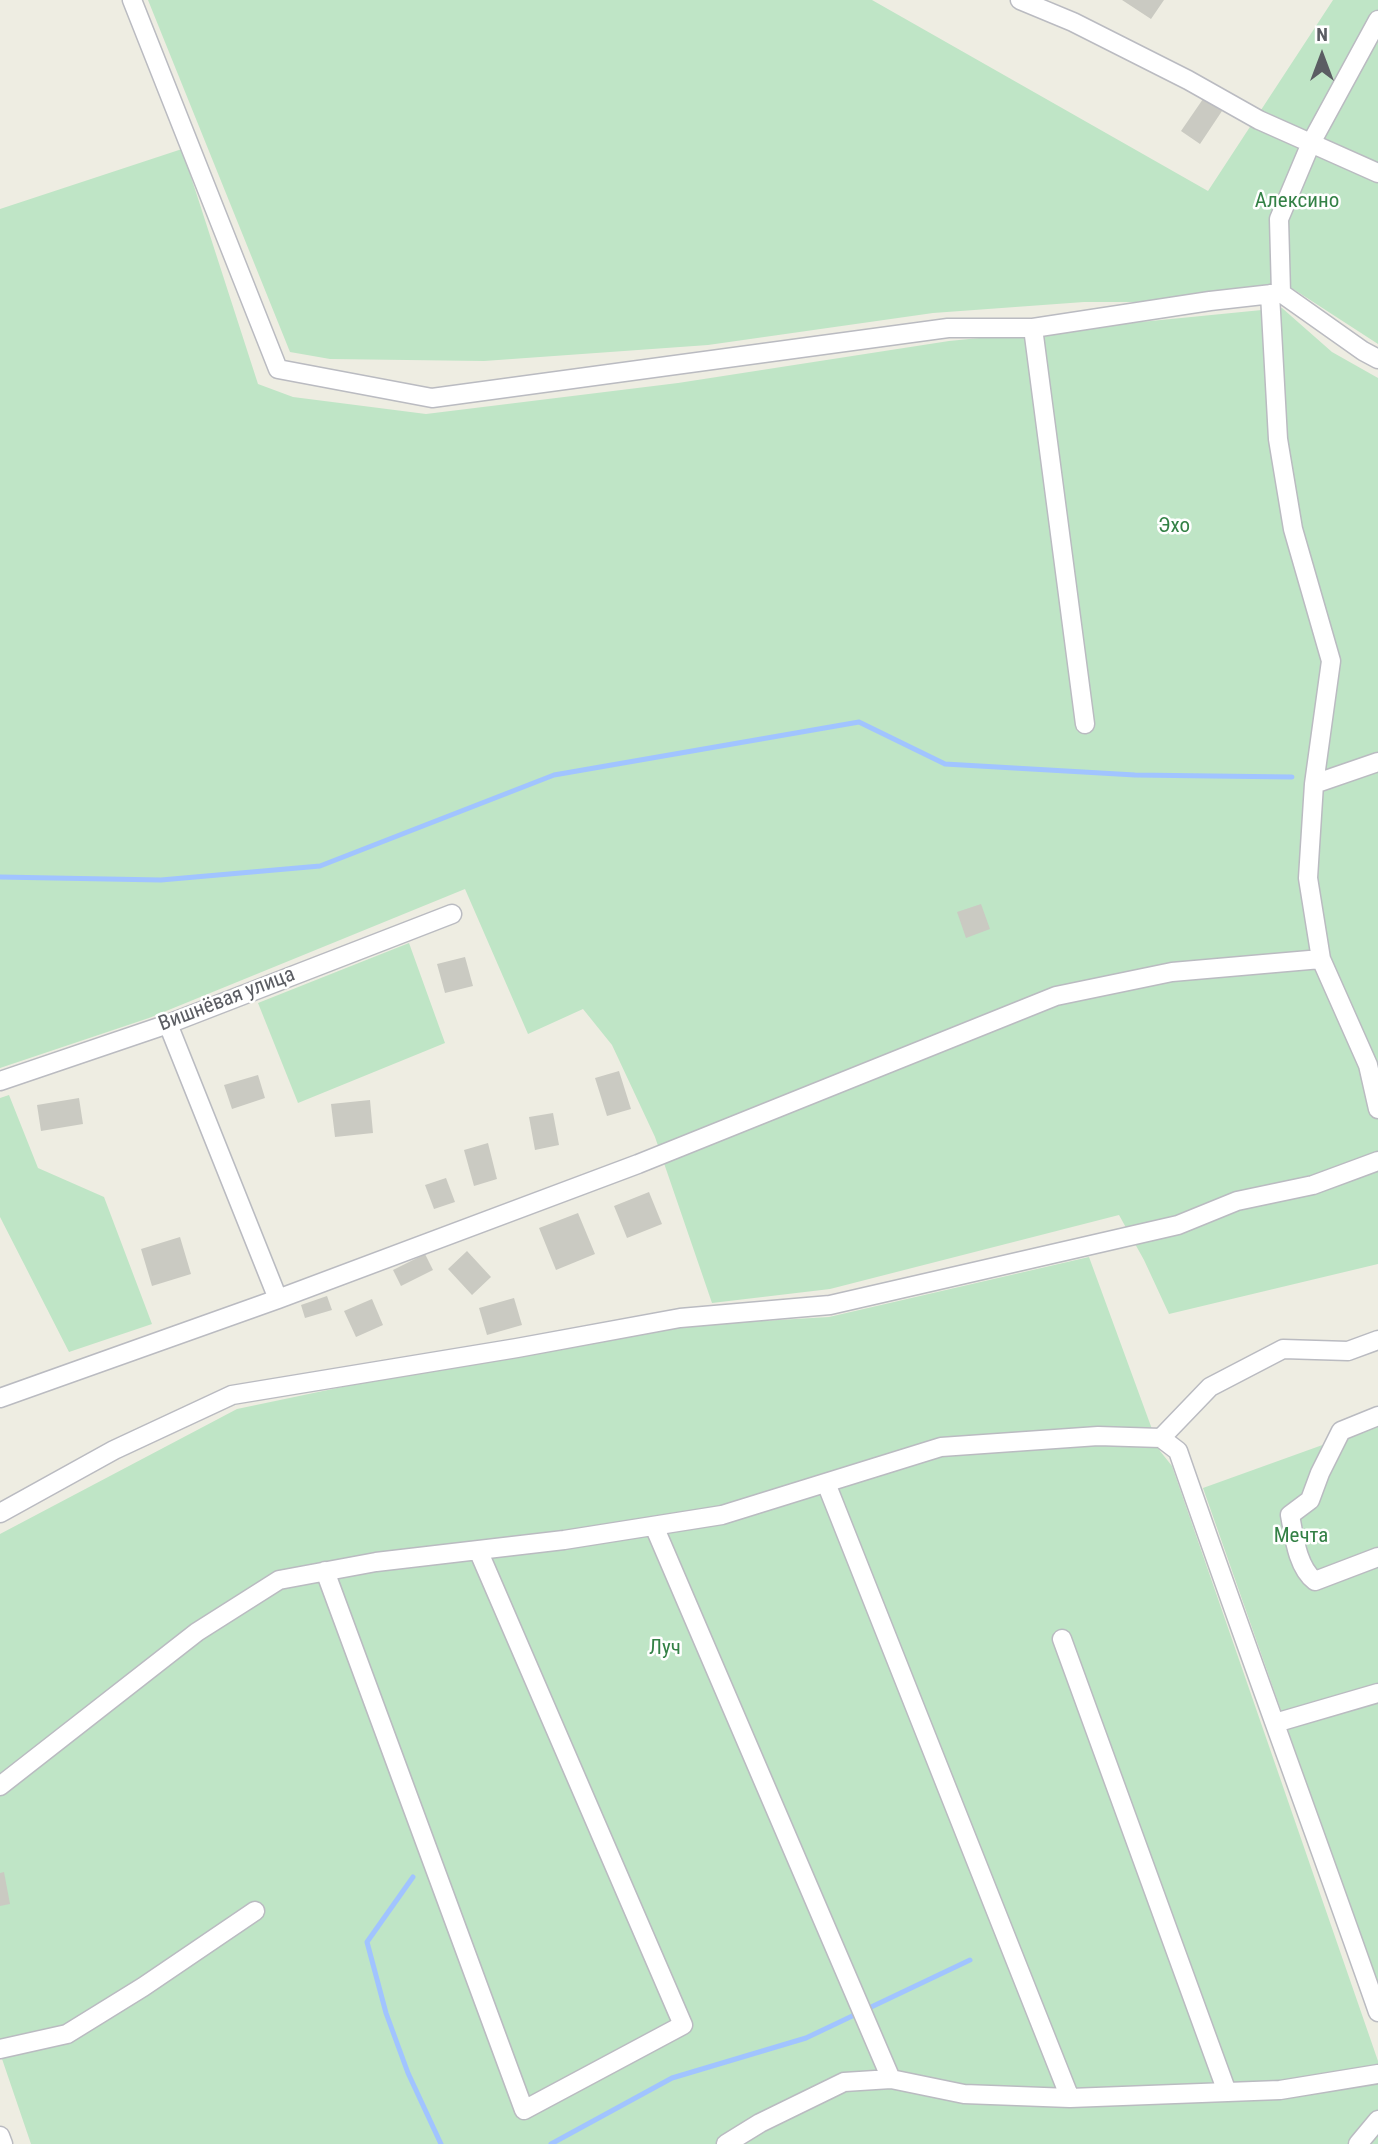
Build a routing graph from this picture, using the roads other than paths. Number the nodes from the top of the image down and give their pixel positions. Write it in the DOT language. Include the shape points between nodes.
graph roads {
  1 [pos="132,0"];
  2 [pos="1020,0"];
  3 [pos="1378,20"];
  4 [pos="1311,143"];
  5 [pos="1378,173"];
  6 [pos="1275,294"];
  7 [pos="1033,328"];
  8 [pos="1378,359"];
  9 [pos="1085,724"];
  10 [pos="1378,762"];
  11 [pos="1314,784"];
  12 [pos="452,914"];
  13 [pos="1321,959"];
  14 [pos="168,1024"];
  15 [pos="0,1081"];
  16 [pos="1378,1109"];
  17 [pos="1378,1161"];
  18 [pos="278,1299"];
  19 [pos="1378,1340"];
  20 [pos="0,1398"];
  21 [pos="1378,1416"];
  22 [pos="1161,1438"];
  23 [pos="826,1483"];
  24 [pos="0,1513"];
  25 [pos="654,1525"];
  26 [pos="478,1550"];
  27 [pos="1378,1557"];
  28 [pos="325,1572"];
  29 [pos="1062,1639"];
  30 [pos="1378,1693"];
  31 [pos="1275,1723"];
  32 [pos="0,1786"];
  33 [pos="255,1911"];
  34 [pos="1378,2012"];
  35 [pos="0,2049"];
  36 [pos="1378,2074"];
  37 [pos="891,2079"];
  38 [pos="1227,2092"];
  39 [pos="1070,2098"];
  40 [pos="1378,2120"];
  41 [pos="0,2136"];
  42 [pos="3,2144"];
  43 [pos="726,2144"];
  44 [pos="1358,2144"];
  1 -- 7 [label="street" via="278,369 432,398 947,328"];
  2 -- 4 [label="street" via="1073,22"];
  3 -- 4 [label="street"];
  4 -- 5 [label="street"];
  4 -- 6 [label="street" via="1279,219"];
  6 -- 7 [label="street"];
  6 -- 8 [label="street"];
  6 -- 11 [label="street" via="1278,439 1293,529 1331,661"];
  7 -- 9 [label="street"];
  10 -- 11 [label="street"];
  11 -- 13 [label="street" via="1308,878"];
  12 -- 14 [label="street, Вишнёвая улица"];
  13 -- 16 [label="street" via="1368,1065"];
  13 -- 18 [label="street" via="1172,972 1056,996 638,1164"];
  14 -- 15 [label="street, Вишнёвая улица"];
  14 -- 18 [label="street"];
  17 -- 24 [label="street" via="1313,1185 1237,1201 1178,1225 830,1305 680,1318 232,1395 114,1450"];
  18 -- 20 [label="street"];
  19 -- 22 [label="street" via="1348,1351 1283,1349 1210,1387"];
  21 -- 27 [label="street" via="1340,1431 1310,1500 1290,1515 1296,1546 1308,1576 1315,1581"];
  22 -- 23 [label="street" via="1098,1436 941,1447"];
  22 -- 31 [label="street" via="1178,1451"];
  23 -- 25 [label="street" via="722,1515"];
  23 -- 39 [label="street"];
  25 -- 26 [label="street"];
  25 -- 37 [label="street"];
  26 -- 28 [label="street"];
  26 -- 28 [label="street" via="683,2025 524,2110"];
  28 -- 32 [label="street" via="279,1580 197,1632"];
  29 -- 38 [label="street"];
  30 -- 31 [label="street"];
  31 -- 34 [label="street"];
  33 -- 35 [label="street" via="67,2034"];
  36 -- 38 [label="street" via="1280,2090"];
  37 -- 39 [label="street" via="964,2094"];
  37 -- 43 [label="street" via="844,2082"];
  38 -- 39 [label="street"];
  40 -- 44 [label="street"];
  41 -- 42 [label="street"];
}
